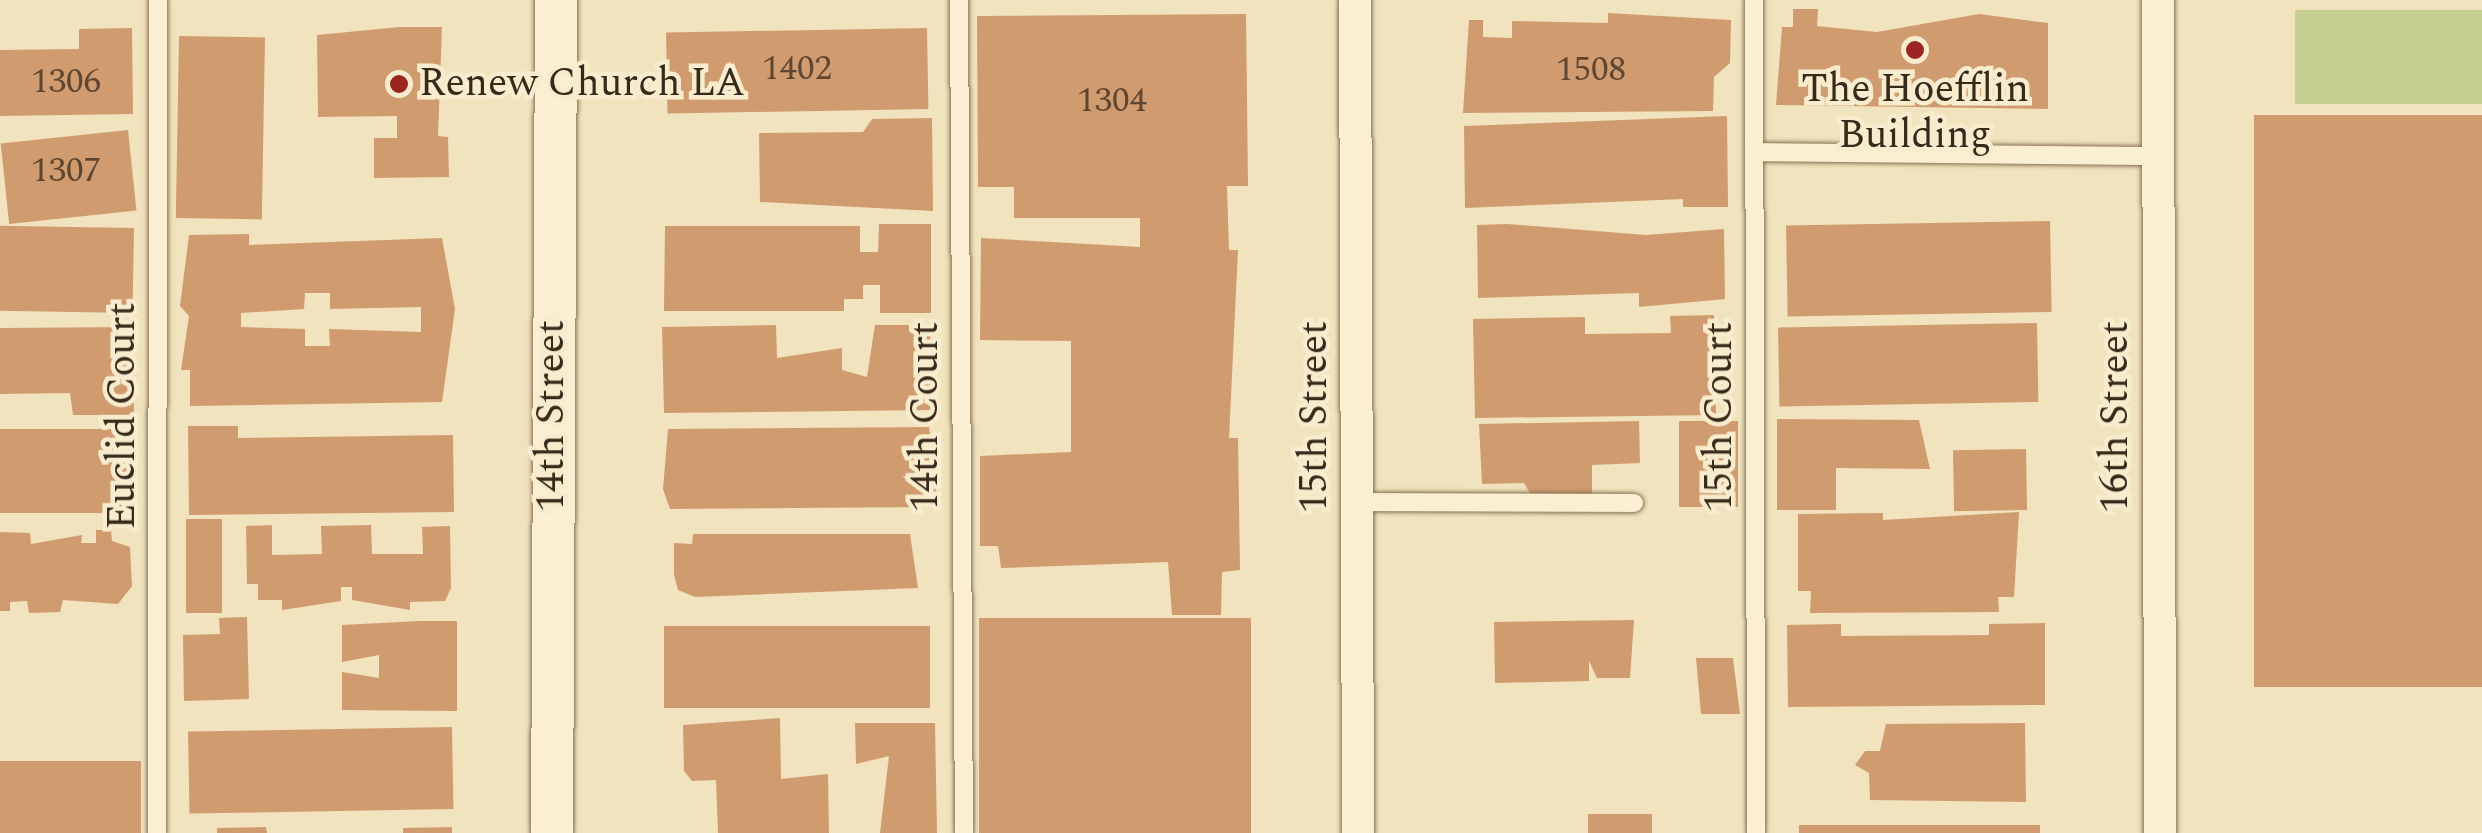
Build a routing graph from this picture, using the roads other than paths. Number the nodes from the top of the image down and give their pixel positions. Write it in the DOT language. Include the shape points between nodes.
graph roads {
  1 [pos="158,0"];
  2 [pos="556,0"];
  3 [pos="959,0"];
  4 [pos="1355,0"];
  5 [pos="1754,0"];
  6 [pos="2158,0"];
  7 [pos="1754,152"];
  8 [pos="2158,156"];
  9 [pos="1358,502"];
  10 [pos="1634,503"];
  11 [pos="157,833"];
  12 [pos="552,833"];
  13 [pos="964,833"];
  14 [pos="1358,833"];
  15 [pos="1756,833"];
  16 [pos="2160,833"];
  1 -- 11 [label="lane, Euclid Court"];
  2 -- 12 [label="street, 14th Street"];
  3 -- 13 [label="lane, 14th Court"];
  4 -- 9 [label="street, 15th Street"];
  5 -- 7 [label="lane, 15th Court"];
  6 -- 8 [label="street, 16th Street"];
  7 -- 8 [label="lane"];
  7 -- 15 [label="lane, 15th Court"];
  8 -- 16 [label="street, 16th Street"];
  9 -- 10 [label="lane"];
  9 -- 14 [label="street, 15th Street"];
}
